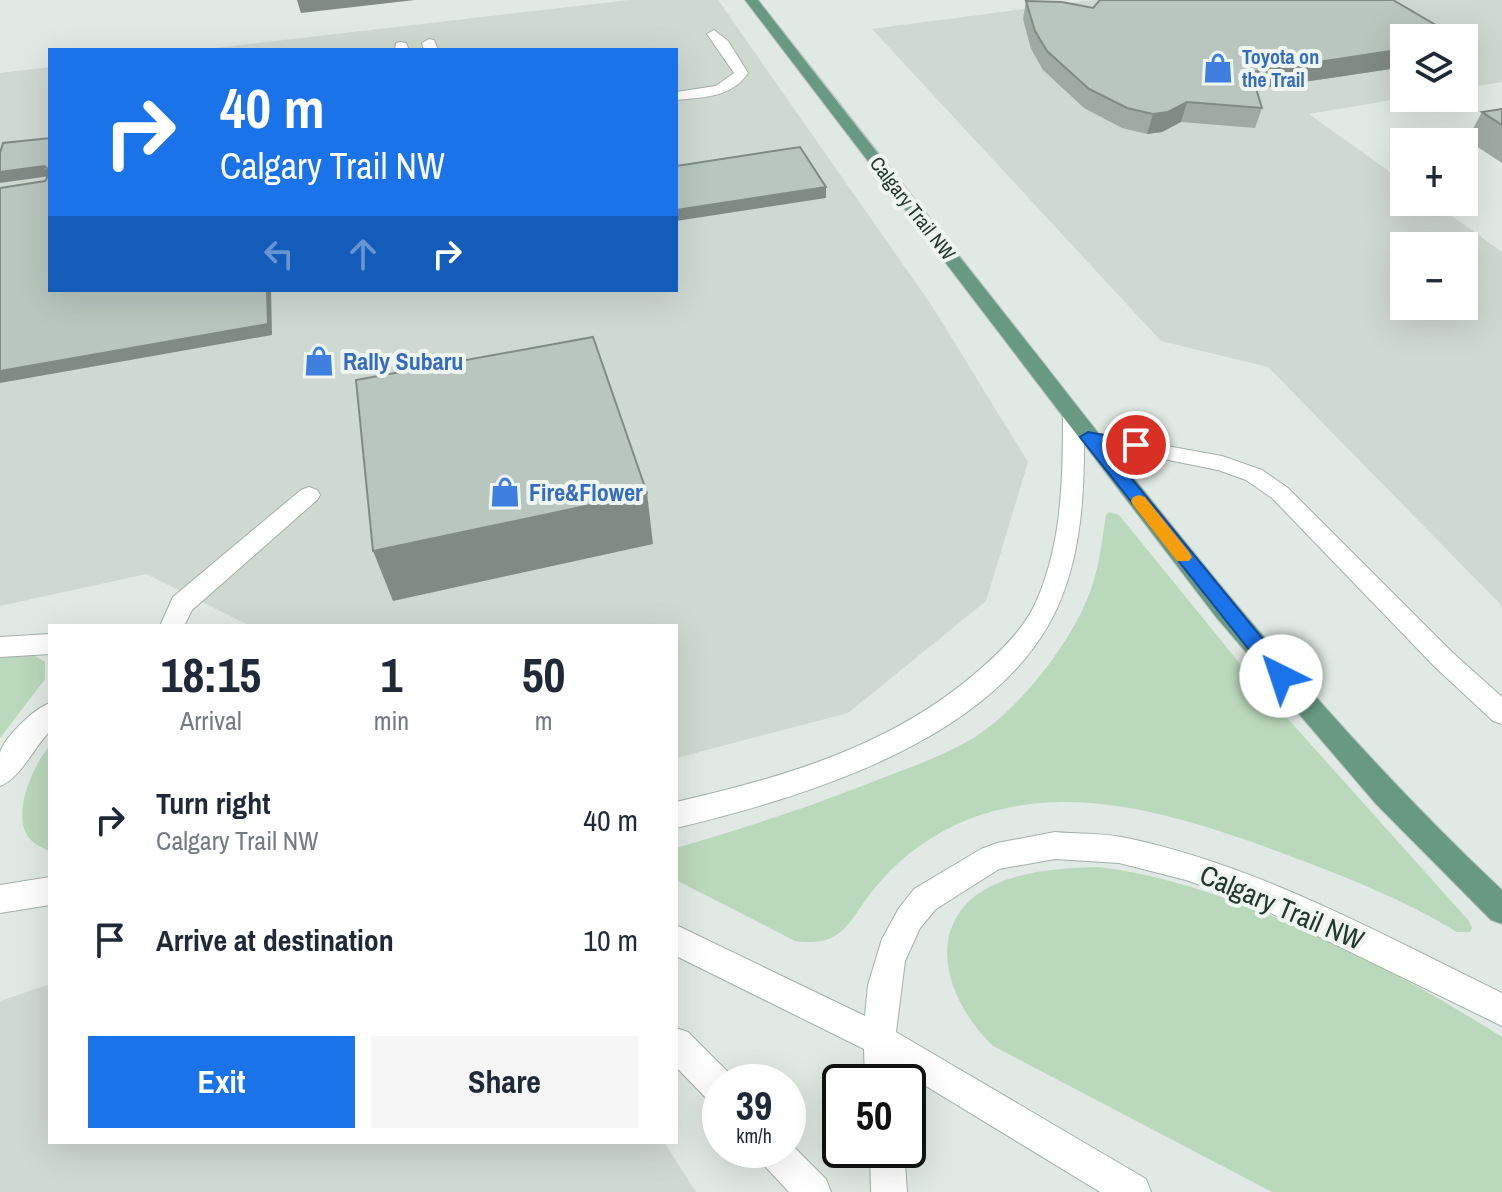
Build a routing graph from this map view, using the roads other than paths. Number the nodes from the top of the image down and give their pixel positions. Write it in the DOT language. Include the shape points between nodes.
graph roads {
  1 [pos="751,0"];
  2 [pos="714,34"];
  3 [pos="678,96"];
  4 [pos="1081,427"];
  5 [pos="309,495"];
  6 [pos="173,624"];
  7 [pos="48,644"];
  8 [pos="0,647"];
  9 [pos="1502,713"];
  10 [pos="48,716"];
  11 [pos="0,774"];
  12 [pos="678,815"];
  13 [pos="48,891"];
  14 [pos="0,898"];
  15 [pos="1502,910"];
  16 [pos="678,941"];
  17 [pos="1502,1010"];
  18 [pos="878,1039"];
  19 [pos="678,1046"];
  20 [pos="880,1064"];
  21 [pos="702,1070"];
  22 [pos="790,1168"];
  23 [pos="888,1168"];
  24 [pos="813,1192"];
  25 [pos="889,1192"];
  26 [pos="1133,1192"];
  1 -- 4 [label="main road, Calgary Trail NW"];
  2 -- 3 [label="street" via="741,73 737,80 715,91"];
  4 -- 9 [label="street" via="1254,475 1280,493"];
  4 -- 12 [label="street" via="1062,561 1048,601 1027,640 991,676 943,715 884,751 752,798"];
  4 -- 15 [label="main road, Calgary Trail NW" via="1260,652 1409,818"];
  5 -- 6 [label="street" via="182,604"];
  7 -- 8 [label="street"];
  10 -- 11 [label="street"];
  13 -- 14 [label="street"];
  16 -- 18 [label="street"];
  17 -- 18 [label="street, Calgary Trail NW" via="1232,880 1167,861 1074,846 996,856 927,897 906,922 887,967"];
  18 -- 20 [label="street, Calgary Trail NW"];
  18 -- 26 [label="street"];
  19 -- 21 [label="street"];
  22 -- 24 [label="street"];
  23 -- 25 [label="street"];
}
